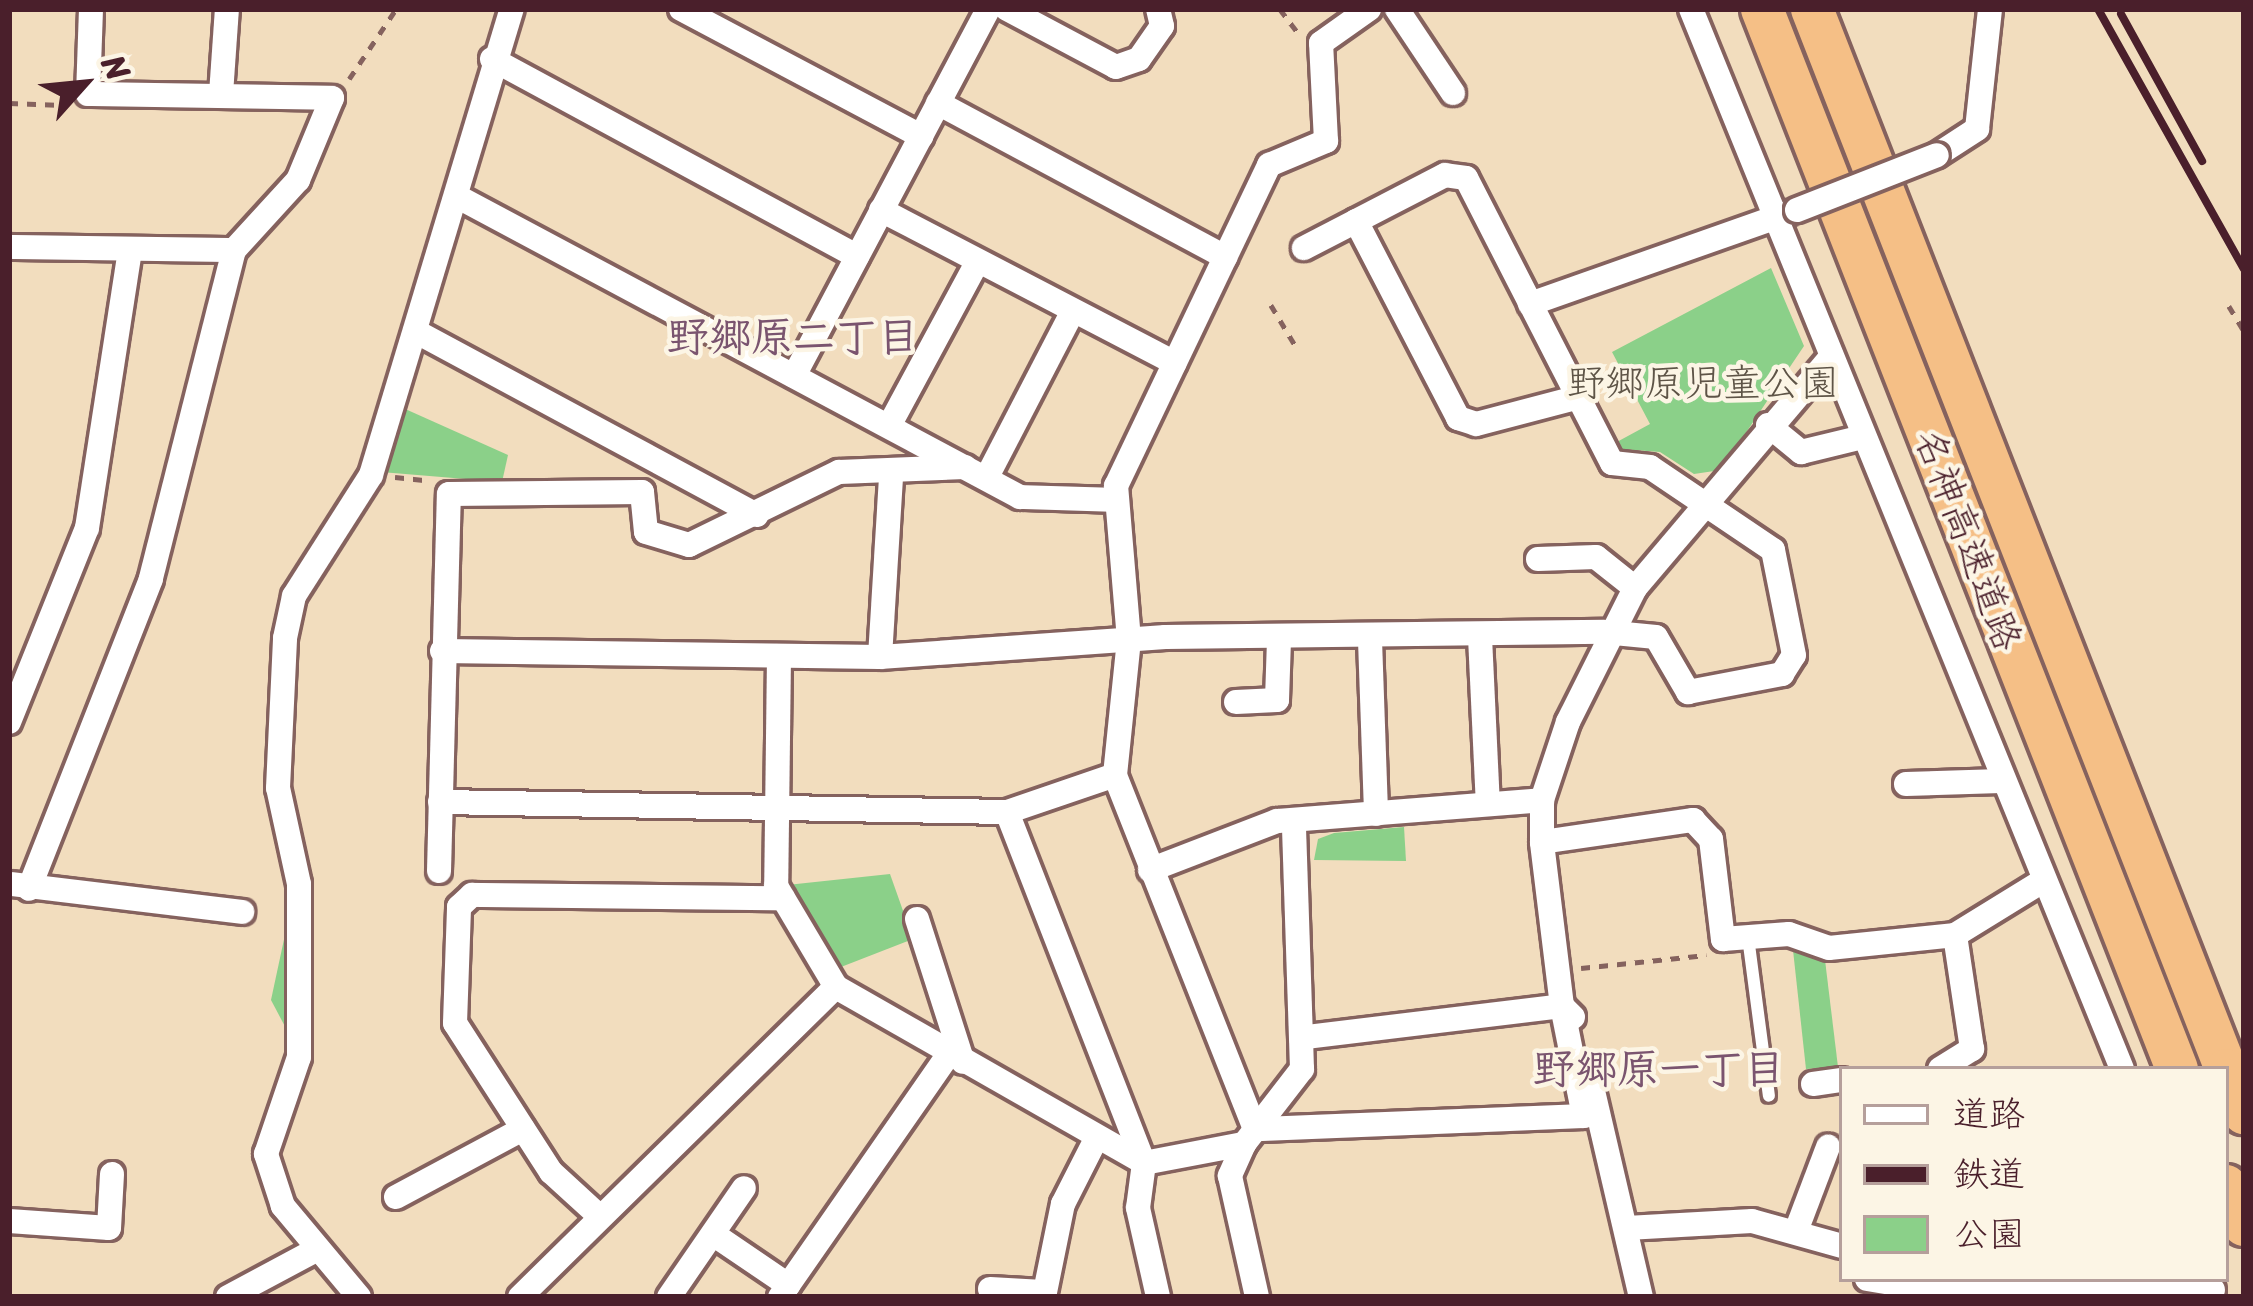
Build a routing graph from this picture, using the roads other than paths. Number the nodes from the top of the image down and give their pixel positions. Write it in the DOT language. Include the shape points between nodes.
graph roads {
  1 [pos="91,9"];
  2 [pos="227,9"];
  3 [pos="512,9"];
  4 [pos="681,9"];
  5 [pos="988,9"];
  6 [pos="1006,9"];
  7 [pos="1158,9"];
  8 [pos="1369,9"];
  9 [pos="1397,9"];
  10 [pos="1691,9"];
  11 [pos="1762,9"];
  12 [pos="1812,9"];
  13 [pos="1990,9"];
  14 [pos="492,59"];
  15 [pos="1454,93"];
  16 [pos="221,94"];
  17 [pos="938,103"];
  18 [pos="921,136"];
  19 [pos="460,198"];
  20 [pos="881,210"];
  21 [pos="1787,213"];
  22 [pos="1356,221"];
  23 [pos="9,247"];
  24 [pos="1304,248"];
  25 [pos="130,250"];
  26 [pos="234,250"];
  27 [pos="857,256"];
  28 [pos="1225,256"];
  29 [pos="978,261"];
  30 [pos="1531,304"];
  31 [pos="1073,311"];
  32 [pos="415,331"];
  33 [pos="1831,357"];
  34 [pos="1175,363"];
  35 [pos="794,376"];
  36 [pos="1579,397"];
  37 [pos="1768,425"];
  38 [pos="889,426"];
  39 [pos="1863,437"];
  40 [pos="977,469"];
  41 [pos="891,475"];
  42 [pos="1115,500"];
  43 [pos="1709,500"];
  44 [pos="758,515"];
  45 [pos="1538,559"];
  46 [pos="1635,588"];
  47 [pos="1604,632"];
  48 [pos="1480,637"];
  49 [pos="1129,640"];
  50 [pos="1279,640"];
  51 [pos="1370,640"];
  52 [pos="442,651"];
  53 [pos="779,656"];
  54 [pos="880,657"];
  55 [pos="1236,702"];
  56 [pos="9,722"];
  57 [pos="1114,775"];
  58 [pos="2001,781"];
  59 [pos="1906,784"];
  60 [pos="1542,800"];
  61 [pos="440,802"];
  62 [pos="1488,804"];
  63 [pos="777,808"];
  64 [pos="1007,812"];
  65 [pos="1376,814"];
  66 [pos="1294,824"];
  67 [pos="1542,842"];
  68 [pos="1150,870"];
  69 [pos="439,871"];
  70 [pos="2042,882"];
  71 [pos="15,890"];
  72 [pos="783,898"];
  73 [pos="242,912"];
  74 [pos="917,919"];
  75 [pos="1955,935"];
  76 [pos="1736,938"];
  77 [pos="836,987"];
  78 [pos="1562,1006"];
  79 [pos="1307,1037"];
  80 [pos="956,1058"];
  81 [pos="1945,1066"];
  82 [pos="2121,1066"];
  83 [pos="2176,1066"];
  84 [pos="2225,1066"];
  85 [pos="2229,1076"];
  86 [pos="1839,1080"];
  87 [pos="1813,1084"];
  88 [pos="1769,1096"];
  89 [pos="2244,1113"];
  90 [pos="523,1129"];
  91 [pos="1250,1136"];
  92 [pos="1097,1137"];
  93 [pos="1828,1147"];
  94 [pos="1144,1163"];
  95 [pos="112,1174"];
  96 [pos="745,1188"];
  97 [pos="2229,1192"];
  98 [pos="396,1197"];
  99 [pos="597,1214"];
  100 [pos="9,1221"];
  101 [pos="2244,1225"];
  102 [pos="1798,1226"];
  103 [pos="1627,1228"];
  104 [pos="713,1234"];
  105 [pos="1839,1245"];
  106 [pos="317,1249"];
  107 [pos="1912,1283"];
  108 [pos="2046,1287"];
  109 [pos="990,1289"];
  110 [pos="2212,1289"];
  111 [pos="784,1291"];
  112 [pos="1044,1294"];
  113 [pos="228,1297"];
  114 [pos="359,1297"];
  115 [pos="520,1297"];
  116 [pos="669,1297"];
  117 [pos="1158,1297"];
  118 [pos="1257,1297"];
  119 [pos="1641,1297"];
  1 -- 16 [label="street" via="88,94"];
  2 -- 16 [label="street"];
  3 -- 14 [label="street"];
  4 -- 18 [label="street"];
  5 -- 17 [label="street"];
  6 -- 7 [label="street" via="1116,67 1139,59 1162,26"];
  8 -- 28 [label="street" via="1316,58 1326,141 1269,165"];
  9 -- 15 [label="street"];
  10 -- 21 [label="street"];
  11 -- 83 [label="highway, 名神高速道路"];
  12 -- 84 [label="highway, 名神高速道路"];
  13 -- 21 [label="street, bridge" via="1977,129 1937,155"];
  14 -- 19 [label="street"];
  14 -- 27 [label="street"];
  16 -- 26 [label="street" via="332,98 298,180"];
  17 -- 18 [label="street"];
  17 -- 28 [label="street"];
  18 -- 20 [label="street"];
  19 -- 32 [label="street"];
  19 -- 35 [label="street"];
  20 -- 27 [label="street"];
  20 -- 29 [label="street"];
  21 -- 30 [label="street"];
  21 -- 33 [label="street"];
  22 -- 24 [label="street"];
  22 -- 30 [label="street" via="1445,175 1466,178"];
  22 -- 36 [label="street" via="1458,418 1476,424"];
  23 -- 25 [label="street"];
  25 -- 26 [label="street"];
  25 -- 56 [label="street" via="87,528"];
  26 -- 71 [label="street" via="151,579"];
  27 -- 35 [label="street"];
  28 -- 34 [label="street"];
  29 -- 31 [label="street"];
  29 -- 38 [label="street"];
  30 -- 36 [label="street"];
  31 -- 34 [label="street"];
  31 -- 40 [label="street"];
  32 -- 44 [label="street"];
  32 -- 106 [label="street" via="370,442 355,509 294,596 285,638 278,788 299,884 299,1057 266,1154 269,1182"];
  33 -- 37 [label="street"];
  33 -- 39 [label="street"];
  34 -- 42 [label="street"];
  35 -- 38 [label="street"];
  36 -- 43 [label="street" via="1612,463 1650,467"];
  37 -- 39 [label="street" via="1801,452"];
  37 -- 43 [label="street"];
  38 -- 40 [label="street"];
  39 -- 58 [label="street"];
  40 -- 41 [label="street"];
  40 -- 42 [label="street" via="1020,497"];
  41 -- 44 [label="street" via="839,472"];
  41 -- 54 [label="street"];
  42 -- 49 [label="street"];
  43 -- 46 [label="street"];
  43 -- 47 [label="street" via="1773,550 1795,655 1782,674 1688,692 1656,637"];
  44 -- 52 [label="street" via="689,544 646,532 642,492 456,490 444,503"];
  45 -- 46 [label="street" via="1595,557"];
  46 -- 47 [label="street"];
  47 -- 48 [label="street"];
  47 -- 60 [label="street"];
  48 -- 51 [label="street"];
  48 -- 62 [label="street"];
  49 -- 50 [label="street"];
  49 -- 54 [label="street"];
  49 -- 57 [label="street"];
  50 -- 51 [label="street"];
  50 -- 55 [label="street" via="1277,700"];
  51 -- 65 [label="street"];
  52 -- 53 [label="street"];
  52 -- 61 [label="street"];
  53 -- 54 [label="street"];
  53 -- 63 [label="street"];
  57 -- 64 [label="street"];
  57 -- 68 [label="street"];
  58 -- 59 [label="street"];
  58 -- 70 [label="street"];
  60 -- 62 [label="street"];
  60 -- 67 [label="street"];
  61 -- 63 [label="street"];
  61 -- 69 [label="street"];
  62 -- 65 [label="street"];
  63 -- 64 [label="street"];
  63 -- 72 [label="street"];
  64 -- 94 [label="street"];
  65 -- 66 [label="street"];
  66 -- 68 [label="street"];
  66 -- 79 [label="street"];
  67 -- 76 [label="street" via="1693,820 1711,839"];
  67 -- 78 [label="street"];
  68 -- 91 [label="street"];
  70 -- 75 [label="street"];
  70 -- 82 [label="street"];
  71 -- 73 [label="street"];
  72 -- 77 [label="street"];
  72 -- 90 [label="street" via="472,895 459,908 455,1023"];
  74 -- 80 [label="street"];
  75 -- 76 [label="street" via="1829,948"];
  75 -- 81 [label="street" via="1972,1049"];
  76 -- 88 [label="lane"];
  77 -- 80 [label="street"];
  77 -- 99 [label="street"];
  78 -- 79 [label="street"];
  78 -- 91 [label="street" via="1584,1116"];
  78 -- 103 [label="street" via="1576,1021"];
  79 -- 91 [label="street" via="1302,1069"];
  80 -- 92 [label="street"];
  80 -- 111 [label="street"];
  85 -- 89 [label="highway, 名神高速道路"];
  86 -- 87 [label="street"];
  90 -- 98 [label="street"];
  90 -- 99 [label="street"];
  91 -- 94 [label="street"];
  91 -- 118 [label="street" via="1230,1176"];
  92 -- 94 [label="street"];
  92 -- 112 [label="street" via="1063,1204"];
  93 -- 102 [label="street"];
  94 -- 117 [label="street" via="1138,1208"];
  95 -- 100 [label="street" via="109,1228"];
  96 -- 104 [label="street"];
  97 -- 101 [label="highway"];
  99 -- 115 [label="street"];
  102 -- 103 [label="street" via="1689,1218"];
  102 -- 105 [label="street"];
  103 -- 119 [label="street"];
  104 -- 111 [label="street"];
  104 -- 116 [label="street"];
  106 -- 113 [label="street"];
  106 -- 114 [label="street"];
  107 -- 108 [label="street"];
  108 -- 110 [label="street"];
  109 -- 112 [label="street"];
}
